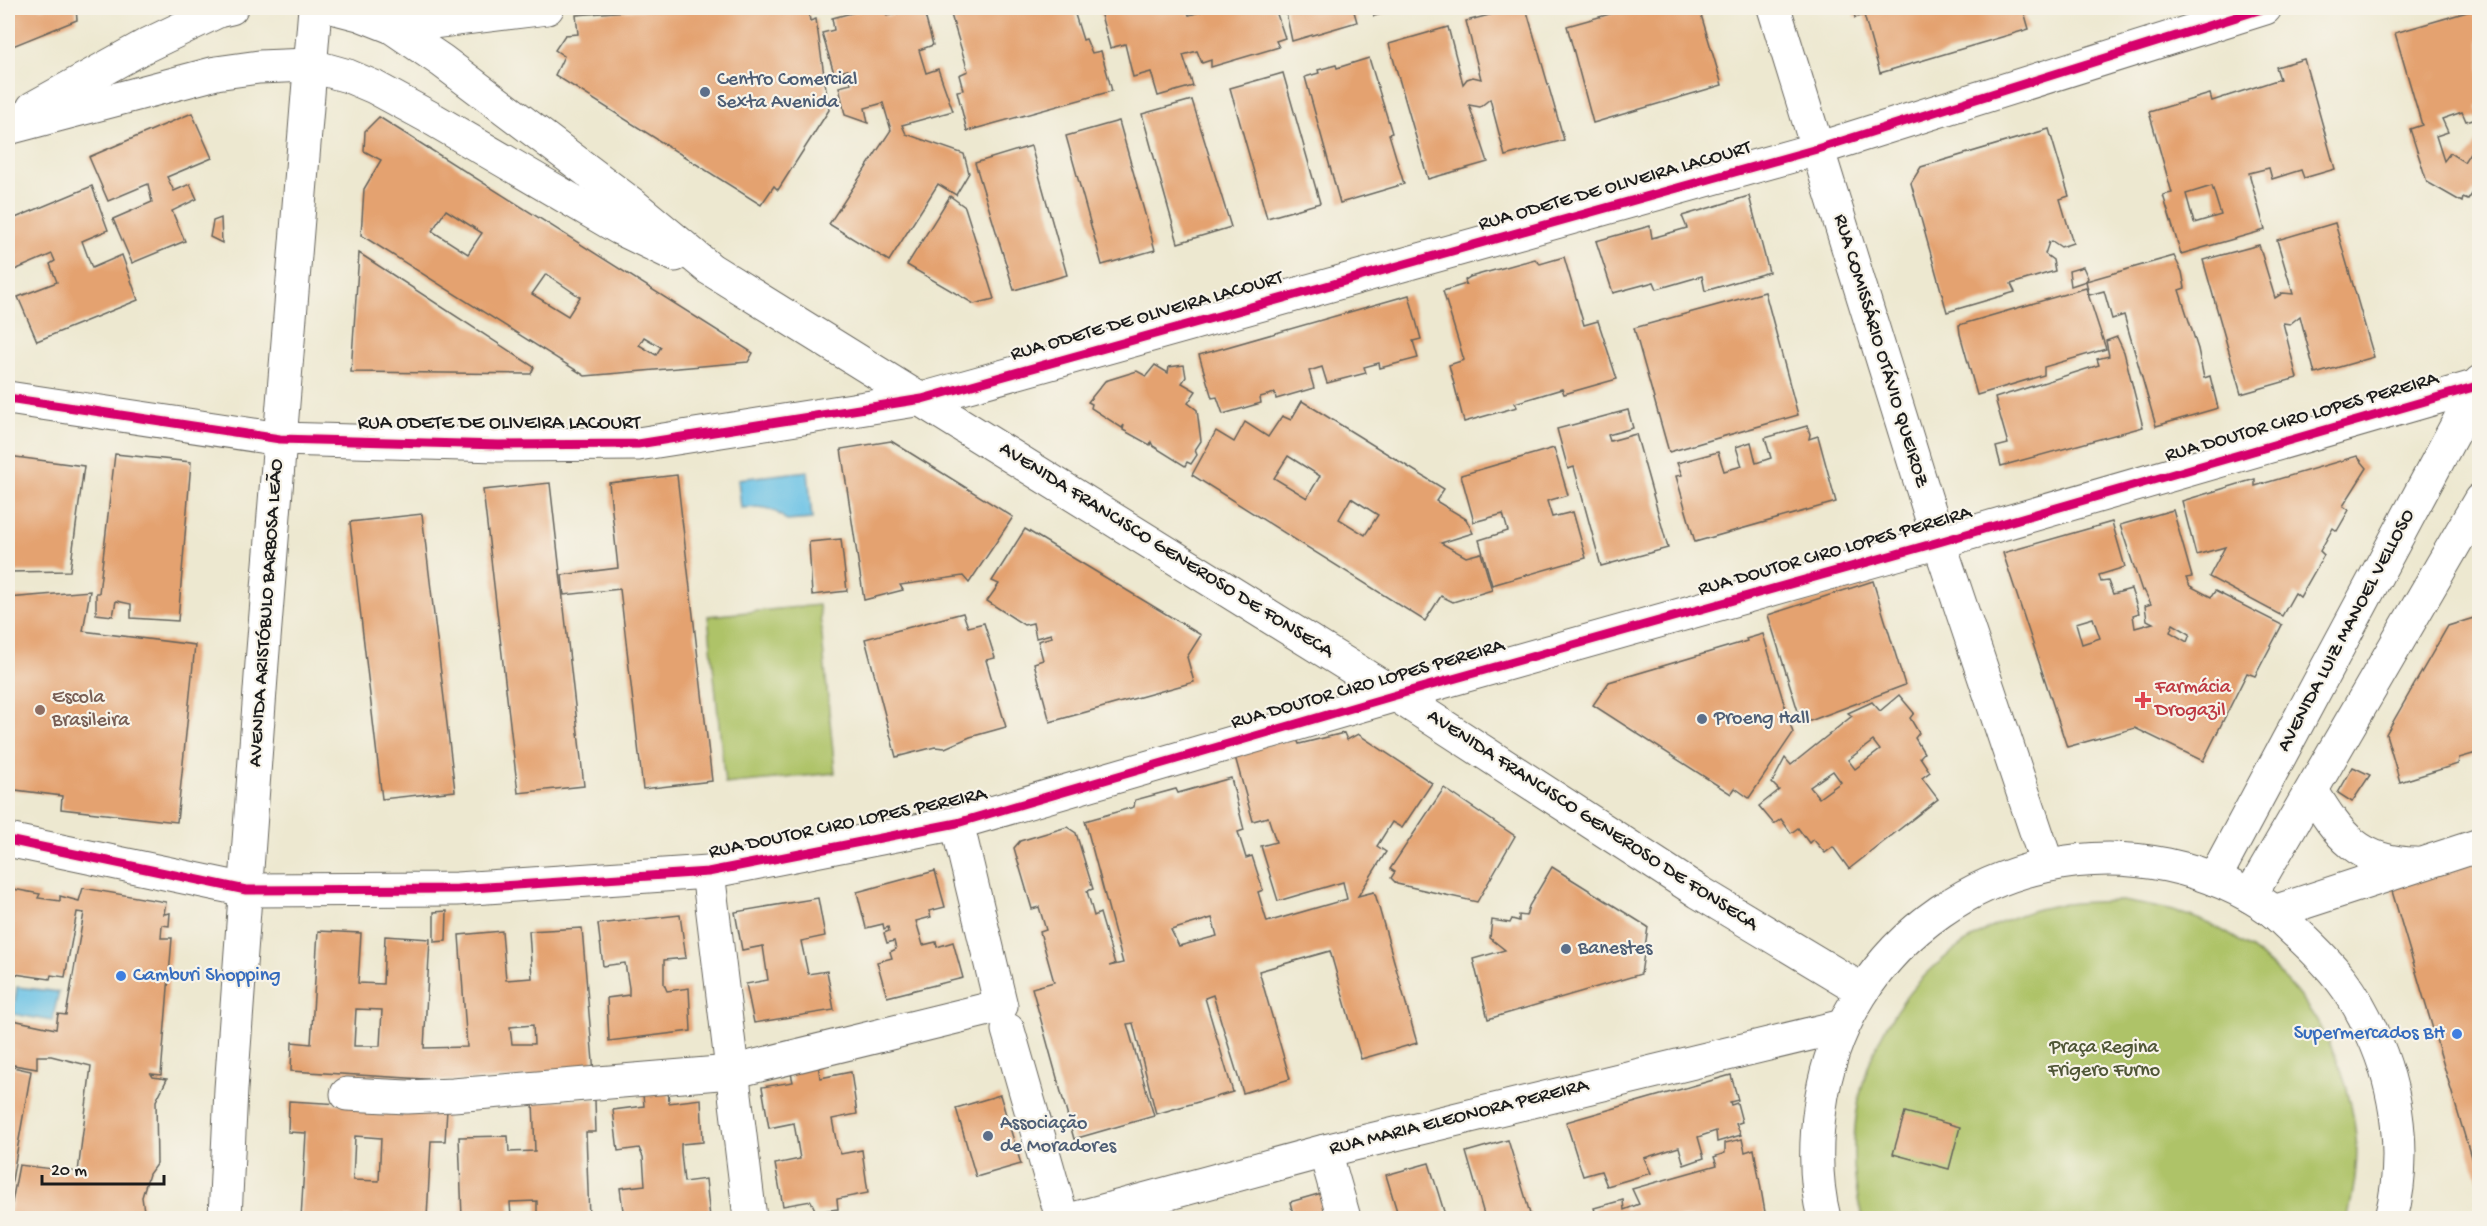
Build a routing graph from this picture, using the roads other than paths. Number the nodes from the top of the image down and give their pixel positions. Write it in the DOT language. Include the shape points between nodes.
graph roads {
  1 [pos="315,8"];
  2 [pos="336,8"];
  3 [pos="547,8"];
  4 [pos="1774,8"];
  5 [pos="2265,8"];
  6 [pos="217,9"];
  7 [pos="392,27"];
  8 [pos="309,65"];
  9 [pos="8,122"];
  10 [pos="8,128"];
  11 [pos="1817,149"];
  12 [pos="711,269"];
  13 [pos="2478,384"];
  14 [pos="8,398"];
  15 [pos="922,399"];
  16 [pos="280,439"];
  17 [pos="2480,500"];
  18 [pos="1939,542"];
  19 [pos="1396,695"];
  20 [pos="2312,791"];
  21 [pos="957,824"];
  22 [pos="8,840"];
  23 [pos="2480,845"];
  24 [pos="2047,864"];
  25 [pos="2420,864"];
  26 [pos="708,872"];
  27 [pos="2214,879"];
  28 [pos="246,890"];
  29 [pos="2262,904"];
  30 [pos="1862,990"];
  31 [pos="1843,1026"];
  32 [pos="1008,1030"];
  33 [pos="731,1072"];
  34 [pos="347,1094"];
  35 [pos="1325,1151"];
  36 [pos="1147,1210"];
  37 [pos="225,1218"];
  38 [pos="750,1218"];
  39 [pos="1062,1218"];
  40 [pos="1077,1218"];
  41 [pos="1344,1218"];
  42 [pos="1824,1218"];
  43 [pos="2391,1218"];
  1 -- 8 [label="street, AVENIDA ARISTÓBULO BARBOSA LEÃO"];
  2 -- 7 [label="street, AVENIDA FRANCISCO GENEROSO DE FONSECA"];
  3 -- 7 [label="street"];
  4 -- 11 [label="street, RUA COMISSÁRIO OTÁVIO QUEIROZ"];
  5 -- 11 [label="street, RUA ODETE DE OLIVEIRA LACOURT"];
  6 -- 9 [label="street"];
  7 -- 12 [label="street, AVENIDA FRANCISCO GENEROSO DE FONSECA" via="633,205"];
  8 -- 10 [label="street, AVENIDA FRANCISCO GENEROSO DE FONSECA" via="216,73"];
  8 -- 12 [label="street, AVENIDA FRANCISCO GENEROSO DE FONSECA" via="374,87 619,228"];
  8 -- 16 [label="street, AVENIDA ARISTÓBULO BARBOSA LEÃO"];
  11 -- 15 [label="street, RUA ODETE DE OLIVEIRA LACOURT"];
  11 -- 18 [label="street, RUA COMISSÁRIO OTÁVIO QUEIROZ"];
  12 -- 15 [label="street, AVENIDA FRANCISCO GENEROSO DE FONSECA"];
  13 -- 18 [label="street, RUA DOUTOR CIRO LOPES PEREIRA"];
  13 -- 27 [label="street, AVENIDA LUIZ MANOEL VELLOSO"];
  14 -- 16 [label="street, RUA ODETE DE OLIVEIRA LACOURT"];
  15 -- 16 [label="street, RUA ODETE DE OLIVEIRA LACOURT" via="638,444"];
  15 -- 19 [label="street, AVENIDA FRANCISCO GENEROSO DE FONSECA"];
  16 -- 28 [label="street, AVENIDA ARISTÓBULO BARBOSA LEÃO"];
  17 -- 20 [label="street"];
  18 -- 19 [label="street, RUA DOUTOR CIRO LOPES PEREIRA"];
  18 -- 24 [label="street, RUA COMISSÁRIO OTÁVIO QUEIROZ"];
  19 -- 21 [label="street, RUA DOUTOR CIRO LOPES PEREIRA"];
  19 -- 30 [label="street, AVENIDA FRANCISCO GENEROSO DE FONSECA" via="1699,892"];
  20 -- 25 [label="street" via="2337,830 2355,847 2393,864"];
  20 -- 29 [label="street"];
  21 -- 26 [label="street, RUA DOUTOR CIRO LOPES PEREIRA"];
  21 -- 33 [label="street" via="1001,1006"];
  22 -- 28 [label="street, RUA DOUTOR CIRO LOPES PEREIRA"];
  23 -- 25 [label="street"];
  24 -- 27 [label="street" via="2115,859 2182,868"];
  24 -- 30 [label="street" via="2003,877 1962,897 1916,930"];
  25 -- 29 [label="street"];
  26 -- 28 [label="street, RUA DOUTOR CIRO LOPES PEREIRA" via="457,889"];
  26 -- 33 [label="street"];
  27 -- 29 [label="street"];
  28 -- 37 [label="street, AVENIDA ARISTÓBULO BARBOSA LEÃO"];
  29 -- 43 [label="street" via="2333,967 2361,1008 2382,1054 2395,1102 2399,1152 2396,1202"];
  30 -- 31 [label="street"];
  31 -- 35 [label="street, RUA MARIA ELEONORA PEREIRA"];
  31 -- 42 [label="street" via="1823,1081 1816,1140"];
  32 -- 39 [label="street"];
  33 -- 34 [label="street" via="453,1095"];
  33 -- 38 [label="street"];
  35 -- 36 [label="street, RUA MARIA ELEONORA PEREIRA"];
  35 -- 41 [label="street"];
  36 -- 40 [label="street, RUA MARIA ELEONORA PEREIRA"];
}
